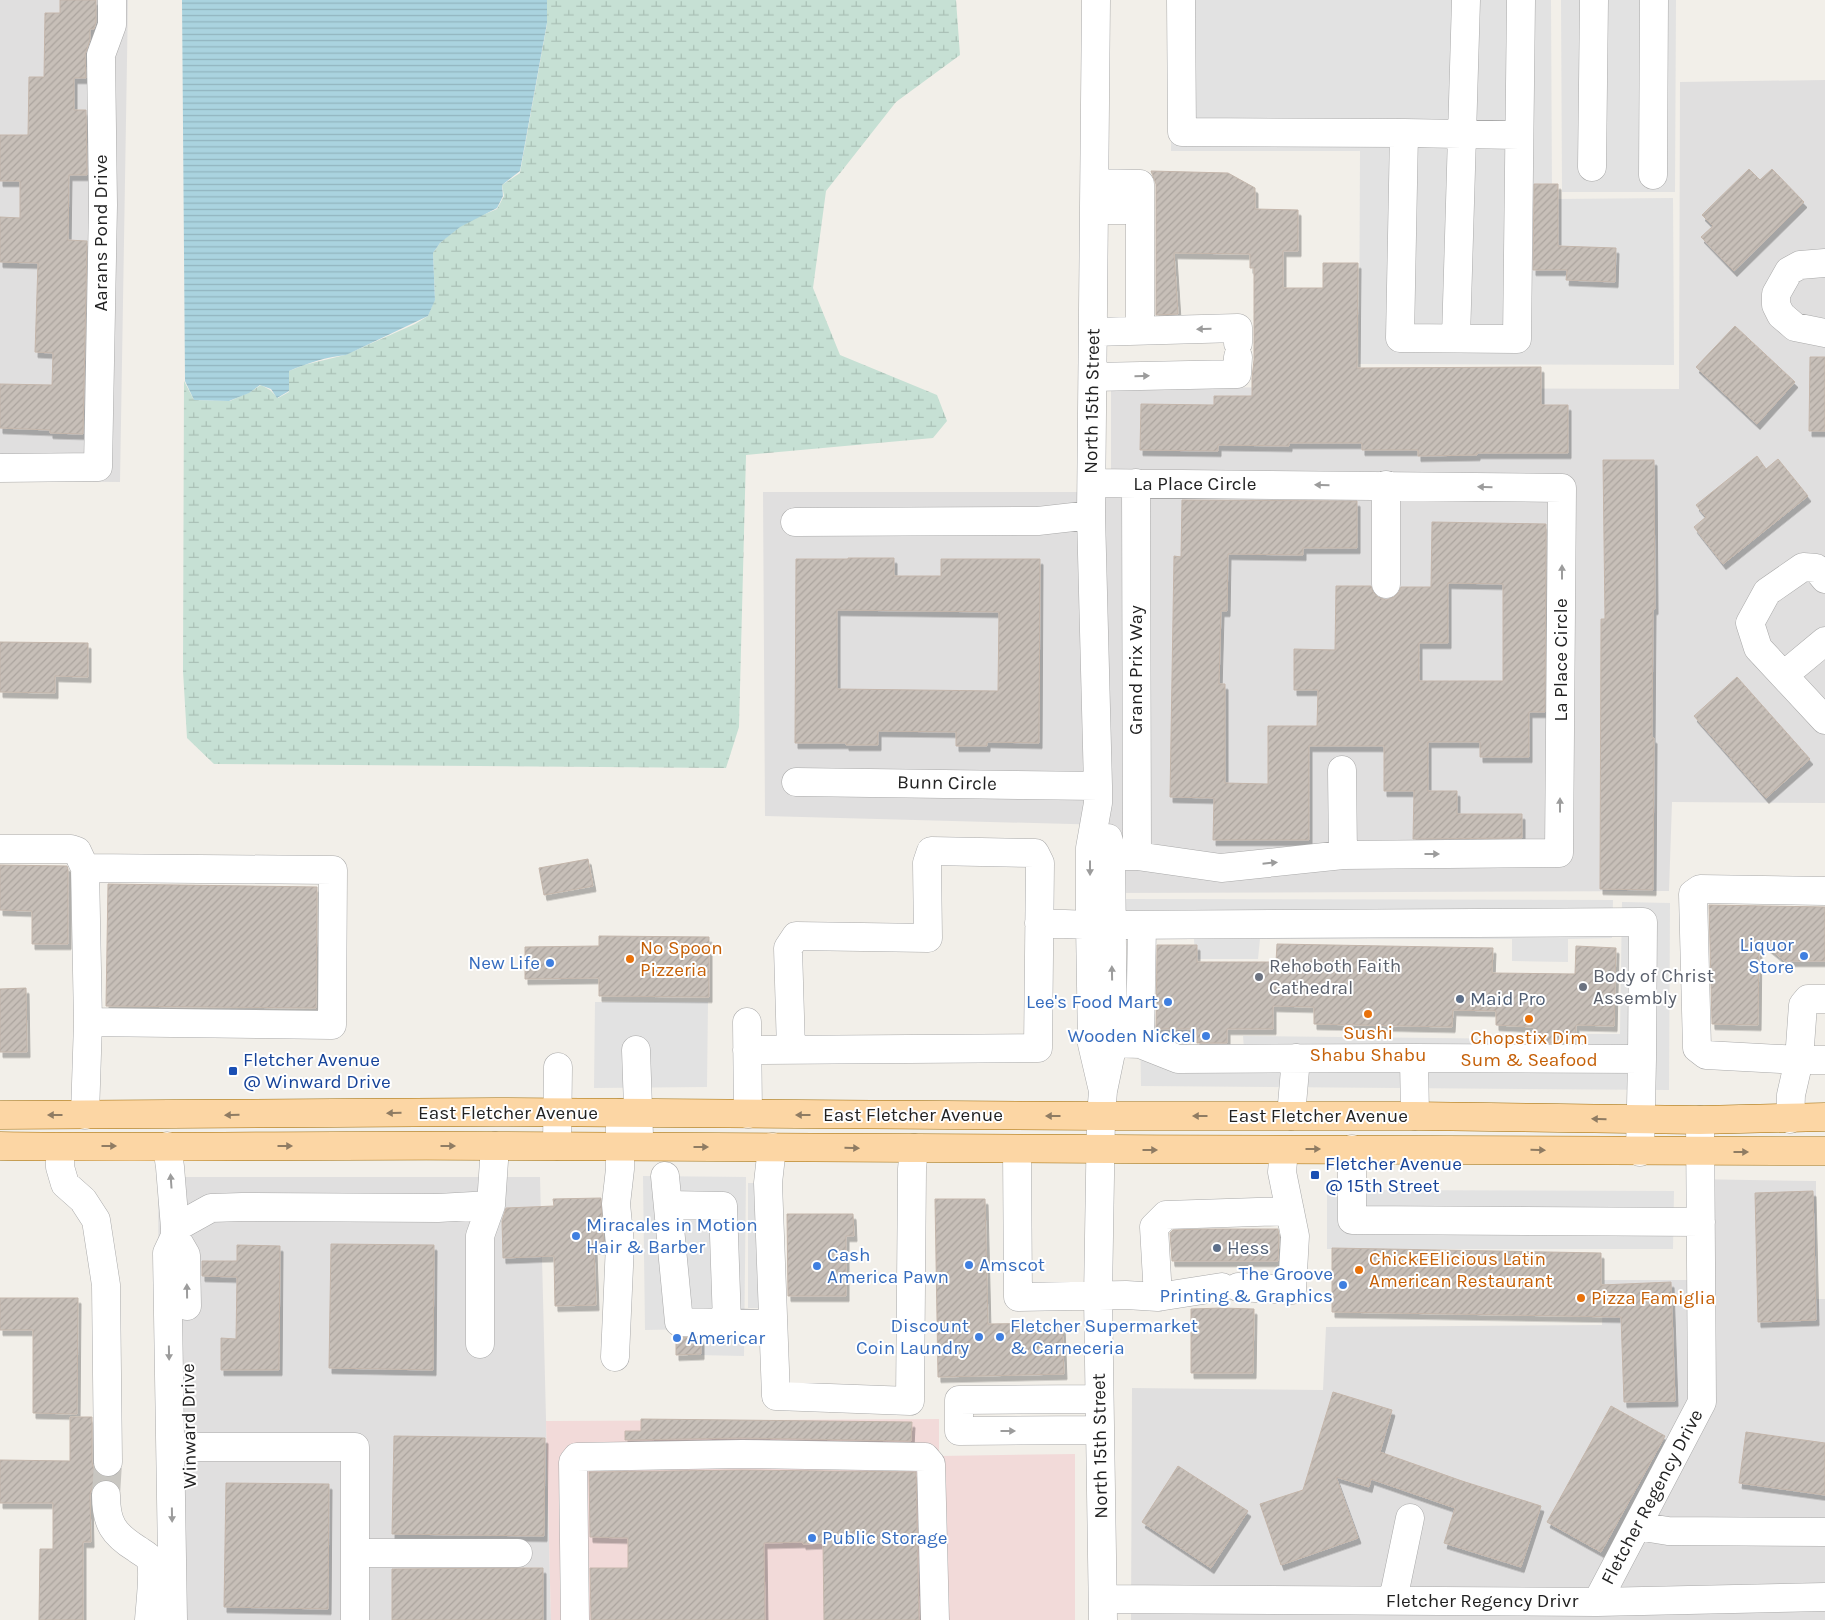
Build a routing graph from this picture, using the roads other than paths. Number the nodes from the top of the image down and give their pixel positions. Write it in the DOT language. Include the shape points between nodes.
graph roads {
  1 [pos="112,0"];
  2 [pos="1096,0"];
  3 [pos="1181,0"];
  4 [pos="1466,0"];
  5 [pos="1521,0"];
  6 [pos="1594,0"];
  7 [pos="1654,0"];
  8 [pos="1404,133"];
  9 [pos="1462,135"];
  10 [pos="1519,135"];
  11 [pos="1592,167"];
  12 [pos="1653,175"];
  13 [pos="1095,183"];
  14 [pos="1095,210"];
  15 [pos="1140,210"];
  16 [pos="1825,264"];
  17 [pos="1140,330"];
  18 [pos="1093,332"];
  19 [pos="1825,332"];
  20 [pos="1456,338"];
  21 [pos="1093,377"];
  22 [pos="0,468"];
  23 [pos="1092,483"];
  24 [pos="1136,483"];
  25 [pos="1386,485"];
  26 [pos="1091,515"];
  27 [pos="795,522"];
  28 [pos="1825,579"];
  29 [pos="1386,584"];
  30 [pos="1825,641"];
  31 [pos="1784,675"];
  32 [pos="1825,720"];
  33 [pos="1342,770"];
  34 [pos="796,782"];
  35 [pos="1098,794"];
  36 [pos="0,850"];
  37 [pos="1343,855"];
  38 [pos="1124,856"];
  39 [pos="85,868"];
  40 [pos="1825,891"];
  41 [pos="1039,923"];
  42 [pos="1100,925"];
  43 [pos="1142,925"];
  44 [pos="1825,999"];
  45 [pos="88,1022"];
  46 [pos="747,1022"];
  47 [pos="1112,1043"];
  48 [pos="1140,1044"];
  49 [pos="636,1050"];
  50 [pos="747,1050"];
  51 [pos="790,1050"];
  52 [pos="1296,1058"];
  53 [pos="1414,1058"];
  54 [pos="1642,1059"];
  55 [pos="1812,1060"];
  56 [pos="558,1067"];
  57 [pos="1102,1104"];
  58 [pos="496,1112"];
  59 [pos="558,1113"];
  60 [pos="641,1113"];
  61 [pos="748,1114"];
  62 [pos="0,1115"];
  63 [pos="85,1115"];
  64 [pos="148,1115"];
  65 [pos="1291,1116"];
  66 [pos="1414,1116"];
  67 [pos="1825,1117"];
  68 [pos="1790,1119"];
  69 [pos="1639,1120"];
  70 [pos="1700,1120"];
  71 [pos="0,1146"];
  72 [pos="166,1146"];
  73 [pos="495,1146"];
  74 [pos="558,1146"];
  75 [pos="60,1147"];
  76 [pos="641,1147"];
  77 [pos="772,1147"];
  78 [pos="914,1148"];
  79 [pos="1017,1149"];
  80 [pos="1352,1149"];
  81 [pos="1101,1150"];
  82 [pos="1284,1150"];
  83 [pos="1825,1151"];
  84 [pos="1640,1152"];
  85 [pos="1701,1152"];
  86 [pos="665,1176"];
  87 [pos="491,1205"];
  88 [pos="668,1206"];
  89 [pos="1290,1211"];
  90 [pos="1701,1222"];
  91 [pos="174,1227"];
  92 [pos="1098,1297"];
  93 [pos="1158,1297"];
  94 [pos="727,1323"];
  95 [pos="773,1324"];
  96 [pos="480,1344"];
  97 [pos="615,1357"];
  98 [pos="1099,1399"];
  99 [pos="1100,1430"];
  100 [pos="180,1447"];
  101 [pos="108,1462"];
  102 [pos="106,1495"];
  103 [pos="1410,1518"];
  104 [pos="1637,1526"];
  105 [pos="1825,1532"];
  106 [pos="355,1553"];
  107 [pos="518,1553"];
  108 [pos="1825,1597"];
  109 [pos="1393,1600"];
  110 [pos="1597,1602"];
  111 [pos="1104,1609"];
  112 [pos="149,1620"];
  113 [pos="173,1620"];
  114 [pos="191,1620"];
  115 [pos="356,1620"];
  116 [pos="575,1620"];
  117 [pos="935,1620"];
  1 -- 22 [label="street, Aarans Pond Drive" via="112,25 101,55 98,468"];
  2 -- 13 [label="street, North 15th Street"];
  3 -- 8 [label="street" via="1182,132"];
  4 -- 9 [label="street"];
  5 -- 10 [label="street"];
  6 -- 11 [label="street"];
  7 -- 12 [label="street"];
  8 -- 9 [label="street"];
  8 -- 20 [label="street" via="1400,338"];
  9 -- 10 [label="street"];
  9 -- 20 [label="street"];
  10 -- 20 [label="street" via="1517,339"];
  13 -- 14 [label="street, North 15th Street"];
  13 -- 15 [label="street" via="1140,184"];
  14 -- 15 [label="street"];
  14 -- 18 [label="street, North 15th Street"];
  15 -- 17 [label="street"];
  16 -- 19 [label="street" via="1800,264 1789,271 1776,294 1776,305 1781,315 1795,327"];
  17 -- 18 [label="street"];
  21 -- 17 [label="street, one-way" via="1237,374 1238,328"];
  18 -- 21 [label="street, North 15th Street"];
  21 -- 23 [label="street, North 15th Street"];
  23 -- 24 [label="street, La Place Circle"];
  23 -- 26 [label="street, North 15th Street"];
  25 -- 24 [label="street, La Place Circle, one-way"];
  24 -- 38 [label="street, Grand Prix Way"];
  25 -- 29 [label="street"];
  37 -- 25 [label="street, La Place Circle, one-way" via="1559,853 1562,488"];
  26 -- 27 [label="street" via="1038,521"];
  26 -- 35 [label="street, North 15th Street"];
  28 -- 31 [label="street" via="1816,568 1803,567 1766,592 1750,623 1758,648"];
  30 -- 31 [label="street"];
  31 -- 32 [label="street"];
  33 -- 37 [label="street"];
  34 -- 35 [label="street, Bunn Circle"];
  35 -- 38 [label="street, North 15th Street" via="1111,849"];
  35 -- 42 [label="street, North 15th Street, one-way" via="1090,848"];
  36 -- 39 [label="street" via="77,851"];
  38 -- 37 [label="street, La Place Circle, one-way" via="1221,868"];
  38 -- 42 [label="street, North 15th Street"];
  39 -- 45 [label="street"];
  39 -- 45 [label="street" via="334,870 332,1025"];
  40 -- 55 [label="street" via="1700,888 1693,894 1697,1048 1706,1055"];
  41 -- 42 [label="street"];
  41 -- 51 [label="street" via="1038,1048"];
  41 -- 51 [label="street" via="1040,863 1035,853 931,850 927,863 928,938 796,936 788,948"];
  42 -- 43 [label="street"];
  47 -- 42 [label="street, North 15th Street, one-way"];
  42 -- 57 [label="street, North 15th Street" via="1092,1044"];
  43 -- 48 [label="street"];
  43 -- 54 [label="street" via="1643,922"];
  44 -- 55 [label="street" via="1808,999 1803,1005"];
  45 -- 63 [label="street"];
  46 -- 50 [label="street"];
  47 -- 48 [label="street"];
  47 -- 57 [label="street, North 15th Street"];
  48 -- 52 [label="street" via="1178,1059"];
  49 -- 60 [label="street"];
  50 -- 51 [label="street"];
  50 -- 61 [label="street"];
  52 -- 53 [label="street"];
  52 -- 65 [label="street"];
  53 -- 54 [label="street"];
  53 -- 66 [label="street"];
  54 -- 69 [label="street"];
  55 -- 68 [label="street" via="1792,1095"];
  56 -- 59 [label="street"];
  57 -- 61 [label="main road, East Fletcher Avenue, one-way"];
  65 -- 57 [label="main road, East Fletcher Avenue, one-way"];
  57 -- 81 [label="street, North 15th Street"];
  58 -- 59 [label="main road, East Fletcher Avenue"];
  58 -- 64 [label="main road, East Fletcher Avenue, one-way"];
  58 -- 73 [label="main road"];
  59 -- 60 [label="main road, East Fletcher Avenue"];
  59 -- 74 [label="street"];
  60 -- 61 [label="main road, East Fletcher Avenue"];
  60 -- 76 [label="main road"];
  60 -- 76 [label="street"];
  63 -- 62 [label="main road, East Fletcher Avenue, one-way"];
  63 -- 64 [label="main road, East Fletcher Avenue"];
  64 -- 72 [label="main road"];
  65 -- 66 [label="main road, East Fletcher Avenue"];
  69 -- 66 [label="main road, East Fletcher Avenue, one-way"];
  67 -- 68 [label="main road, East Fletcher Avenue"];
  68 -- 70 [label="main road, East Fletcher Avenue"];
  69 -- 70 [label="main road, East Fletcher Avenue"];
  69 -- 84 [label="street"];
  70 -- 85 [label="street, Fletcher Regency Drive"];
  71 -- 75 [label="main road, East Fletcher Avenue"];
  72 -- 73 [label="main road, East Fletcher Avenue, one-way"];
  75 -- 72 [label="main road, East Fletcher Avenue, one-way"];
  91 -- 72 [label="street, Winward Drive, one-way"];
  73 -- 74 [label="main road, East Fletcher Avenue"];
  73 -- 87 [label="street"];
  74 -- 76 [label="main road, East Fletcher Avenue"];
  75 -- 101 [label="street" via="60,1167 65,1184 83,1200 96,1220 105,1276"];
  76 -- 77 [label="main road, East Fletcher Avenue, one-way"];
  76 -- 97 [label="street" via="620,1169 616,1204 620,1244"];
  77 -- 78 [label="main road, East Fletcher Avenue, one-way"];
  77 -- 95 [label="street" via="768,1183"];
  78 -- 79 [label="main road, East Fletcher Avenue"];
  78 -- 95 [label="street" via="910,1401 776,1396"];
  79 -- 81 [label="main road, East Fletcher Avenue"];
  79 -- 92 [label="street" via="1018,1297"];
  82 -- 80 [label="main road, East Fletcher Avenue, one-way"];
  80 -- 84 [label="main road, East Fletcher Avenue, one-way"];
  80 -- 90 [label="street" via="1352,1220"];
  81 -- 82 [label="main road, East Fletcher Avenue, one-way"];
  81 -- 92 [label="street, North 15th Street"];
  82 -- 89 [label="street" via="1282,1172"];
  85 -- 83 [label="main road, East Fletcher Avenue, one-way"];
  84 -- 85 [label="main road, East Fletcher Avenue"];
  85 -- 90 [label="street, Fletcher Regency Drive"];
  86 -- 88 [label="street"];
  87 -- 91 [label="street" via="212,1208"];
  87 -- 96 [label="street" via="480,1236"];
  88 -- 94 [label="street" via="679,1322"];
  88 -- 94 [label="street" via="724,1206"];
  89 -- 93 [label="street" via="1166,1215 1154,1227"];
  89 -- 93 [label="street" via="1295,1236 1292,1290 1230,1287"];
  90 -- 104 [label="street, Fletcher Regency Drive" via="1702,1402"];
  91 -- 100 [label="street, Winward Drive" via="167,1253"];
  92 -- 93 [label="street"];
  92 -- 98 [label="street, North 15th Street"];
  94 -- 95 [label="street"];
  98 -- 99 [label="street, North 15th Street"];
  98 -- 99 [label="street, one-way" via="959,1400 959,1431"];
  99 -- 111 [label="street, North 15th Street"];
  100 -- 106 [label="street" via="355,1447"];
  100 -- 113 [label="street, Winward Drive, one-way"];
  100 -- 114 [label="street, Winward Drive"];
  102 -- 112 [label="street" via="107,1516 114,1530 151,1561"];
  103 -- 109 [label="street"];
  104 -- 105 [label="street" via="1668,1531"];
  104 -- 110 [label="street, Fletcher Regency Drive"];
  106 -- 107 [label="street"];
  106 -- 115 [label="street"];
  108 -- 110 [label="street, Fletcher Regency Drivr"];
  109 -- 110 [label="street, Fletcher Regency Drivr"];
  109 -- 111 [label="street, Fletcher Regency Drivr" via="1140,1599"];
  116 -- 117 [label="street" via="573,1462 577,1457 742,1454 925,1457 931,1464"];
}
